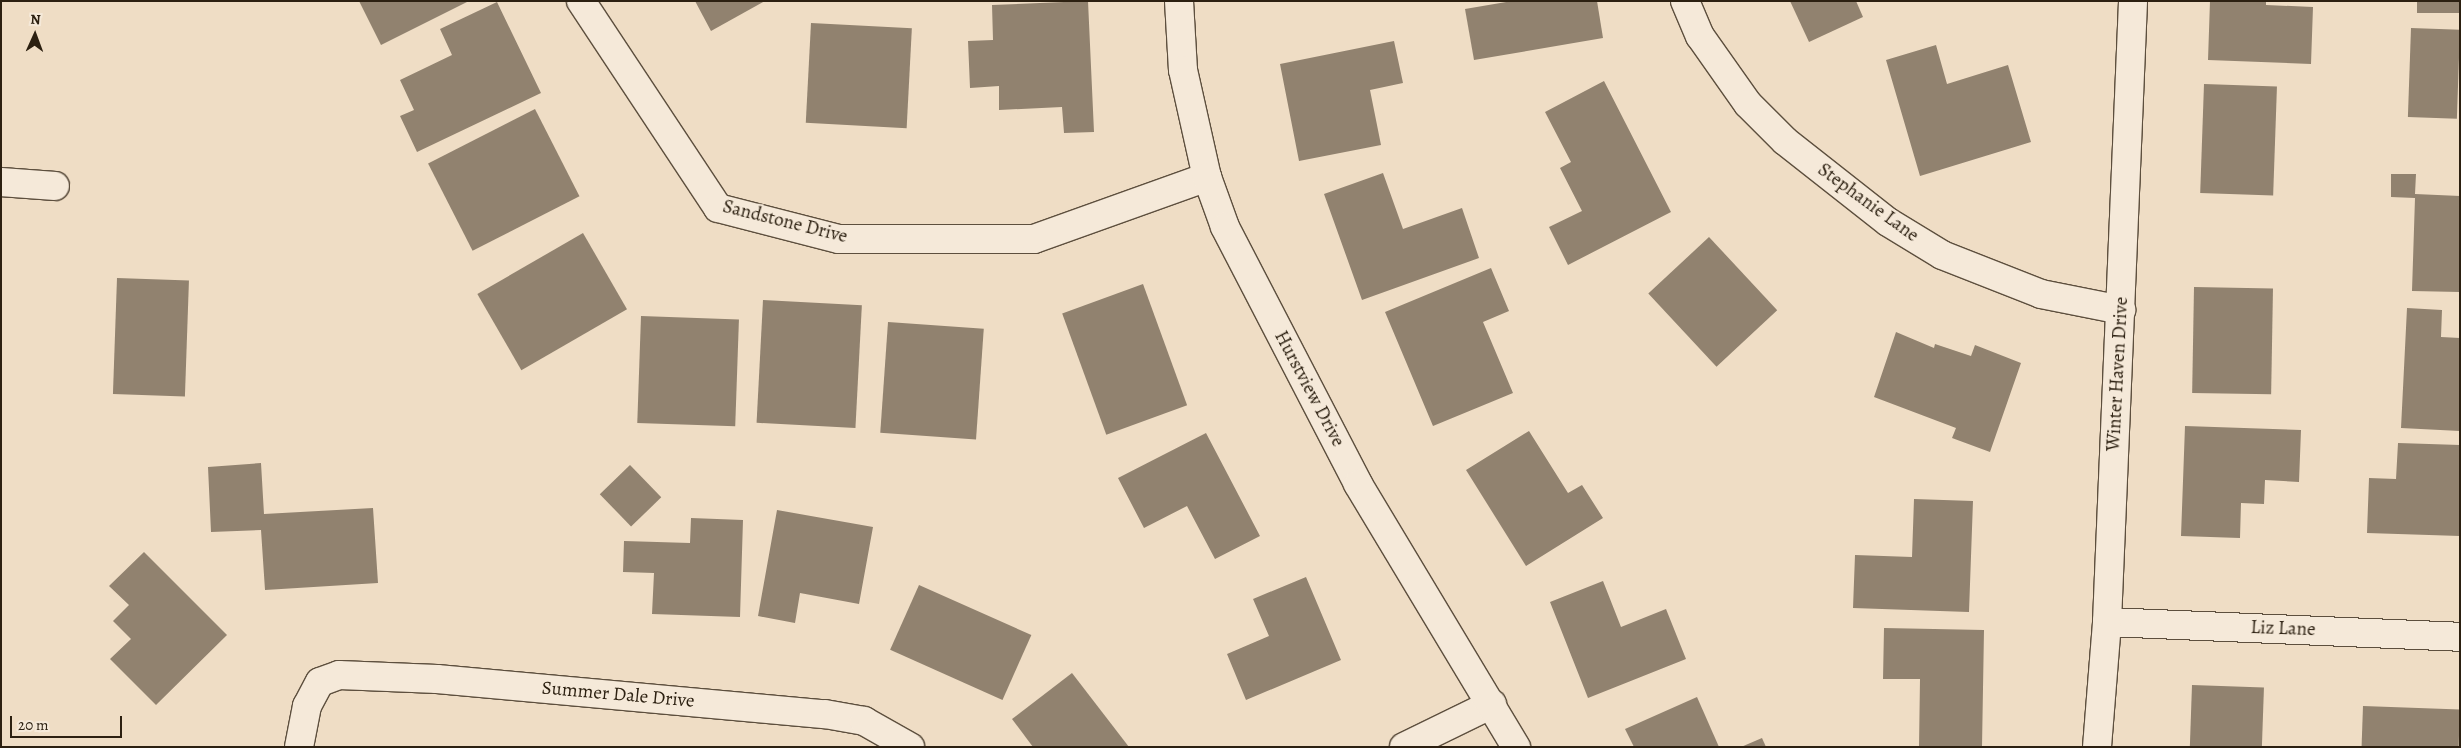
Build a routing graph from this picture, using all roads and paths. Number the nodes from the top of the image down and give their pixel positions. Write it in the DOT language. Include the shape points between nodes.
graph roads {
  1 [pos="581,1"];
  2 [pos="1179,1"];
  3 [pos="1685,1"];
  4 [pos="2133,1"];
  5 [pos="1208,177"];
  6 [pos="1,182"];
  7 [pos="55,186"];
  8 [pos="2121,310"];
  9 [pos="2107,622"];
  10 [pos="2460,636"];
  11 [pos="1492,704"];
  12 [pos="299,747"];
  13 [pos="910,747"];
  14 [pos="1404,747"];
  15 [pos="1516,747"];
  16 [pos="2097,747"];
  1 -- 5 [label="street, Sandstone Drive" via="718,208 839,239 1034,239"];
  2 -- 5 [label="street, Hurstview Drive" via="1183,70"];
  3 -- 8 [label="street, Stephanie Lane" via="1700,36 1748,104 1785,140 1888,222 1942,255 2041,294"];
  4 -- 8 [label="street, Winter Haven Drive"];
  5 -- 11 [label="street, Hurstview Drive" via="1225,227 1358,484"];
  6 -- 7 [label="street"];
  8 -- 9 [label="street, Winter Haven Drive"];
  9 -- 10 [label="street, Liz Lane"];
  9 -- 16 [label="street, Winter Haven Drive"];
  11 -- 14 [label="street"];
  11 -- 15 [label="street, Hurstview Drive"];
  12 -- 13 [label="street, Summer Dale Drive" via="308,706 320,682 339,675 436,679 826,714 864,721"];
}
